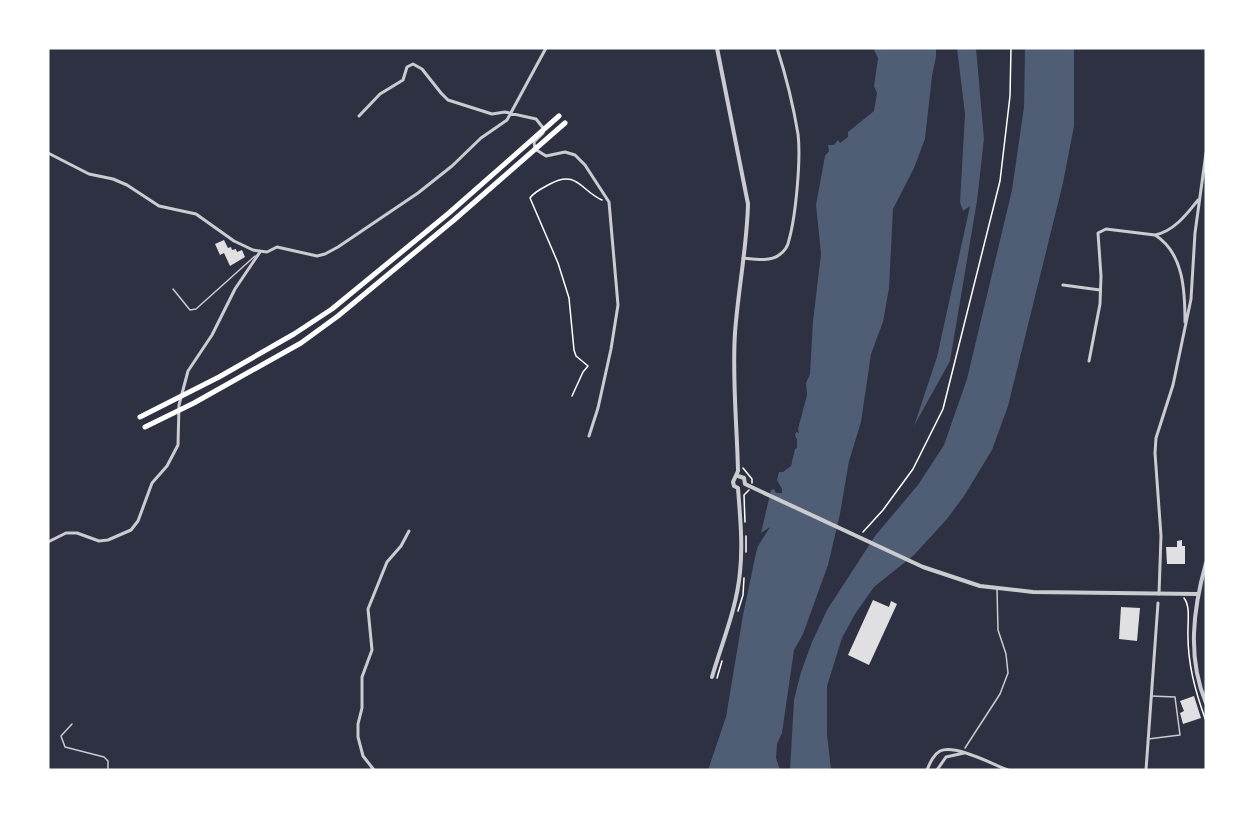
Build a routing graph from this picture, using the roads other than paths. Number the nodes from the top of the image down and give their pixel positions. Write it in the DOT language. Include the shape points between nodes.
graph roads {
  1 [pos="546,48"];
  2 [pos="717,48"];
  3 [pos="777,48"];
  4 [pos="510,114"];
  5 [pos="359,116"];
  6 [pos="559,116"];
  7 [pos="565,123"];
  8 [pos="48,153"];
  9 [pos="1206,153"];
  10 [pos="1206,196"];
  11 [pos="1199,198"];
  12 [pos="1155,235"];
  13 [pos="260,252"];
  14 [pos="743,258"];
  15 [pos="1063,285"];
  16 [pos="173,289"];
  17 [pos="1100,290"];
  18 [pos="1185,329"];
  19 [pos="1089,361"];
  20 [pos="140,417"];
  21 [pos="144,427"];
  22 [pos="589,436"];
  23 [pos="738,476"];
  24 [pos="745,484"];
  25 [pos="738,488"];
  26 [pos="409,531"];
  27 [pos="48,542"];
  28 [pos="1206,563"];
  29 [pos="998,589"];
  30 [pos="1159,594"];
  31 [pos="1197,594"];
  32 [pos="1206,594"];
  33 [pos="1158,603"];
  34 [pos="712,676"];
  35 [pos="1150,696"];
  36 [pos="1206,703"];
  37 [pos="72,724"];
  38 [pos="1147,739"];
  39 [pos="965,748"];
  40 [pos="966,753"];
  41 [pos="108,770"];
  42 [pos="374,770"];
  43 [pos="927,770"];
  44 [pos="937,770"];
  45 [pos="1008,770"];
  46 [pos="1146,770"];
  1 -- 4 [label="street"];
  2 -- 14 [label="street" via="748,204"];
  3 -- 14 [label="street" via="798,136 791,231 787,247 778,256 761,260"];
  4 -- 5 [label="street" via="492,114 448,100 413,64 407,67 403,80 380,94"];
  4 -- 13 [label="street" via="418,193 331,252 317,256 277,247"];
  4 -- 22 [label="street" via="542,124 543,133 534,142 535,149 546,156 565,152 575,155 609,202 618,305"];
  6 -- 20 [label="highway" via="332,309 294,334"];
  7 -- 21 [label="highway" via="446,227 301,343"];
  8 -- 13 [label="street" via="89,174 127,185 159,206 196,214 242,246"];
  9 -- 11 [label="street"];
  10 -- 11 [label="street"];
  11 -- 12 [label="street" via="1177,224"];
  11 -- 18 [label="street"];
  12 -- 17 [label="street" via="1106,229 1098,233"];
  12 -- 18 [label="street" via="1169,247 1178,264 1186,300"];
  13 -- 16 [label="lane" via="196,309 190,310"];
  13 -- 27 [label="street" via="188,371 179,405 178,445 152,483 138,521 131,530 108,540 66,532"];
  14 -- 23 [label="street" via="734,360"];
  15 -- 17 [label="street"];
  17 -- 19 [label="street"];
  18 -- 30 [label="street" via="1156,438 1161,536"];
  23 -- 24 [label="street" via="744,478"];
  23 -- 25 [label="street" via="733,482"];
  24 -- 25 [label="street"];
  24 -- 29 [label="street" via="923,567"];
  25 -- 34 [label="street" via="740,574"];
  26 -- 42 [label="street" via="387,562 368,609 372,650 362,677 358,737 363,756"];
  28 -- 31 [label="street"];
  29 -- 30 [label="street"];
  29 -- 39 [label="lane" via="998,630 1008,673 1000,694"];
  30 -- 31 [label="street"];
  31 -- 32 [label="street"];
  31 -- 36 [label="street" via="1194,646"];
  33 -- 35 [label="street"];
  35 -- 38 [label="street"];
  35 -- 38 [label="lane" via="1175,697 1180,735"];
  37 -- 41 [label="lane" via="61,736 65,747 104,757"];
  38 -- 46 [label="street"];
  40 -- 43 [label="street" via="947,749 939,752"];
  40 -- 44 [label="street" via="946,757"];
  40 -- 45 [label="street"];
}
